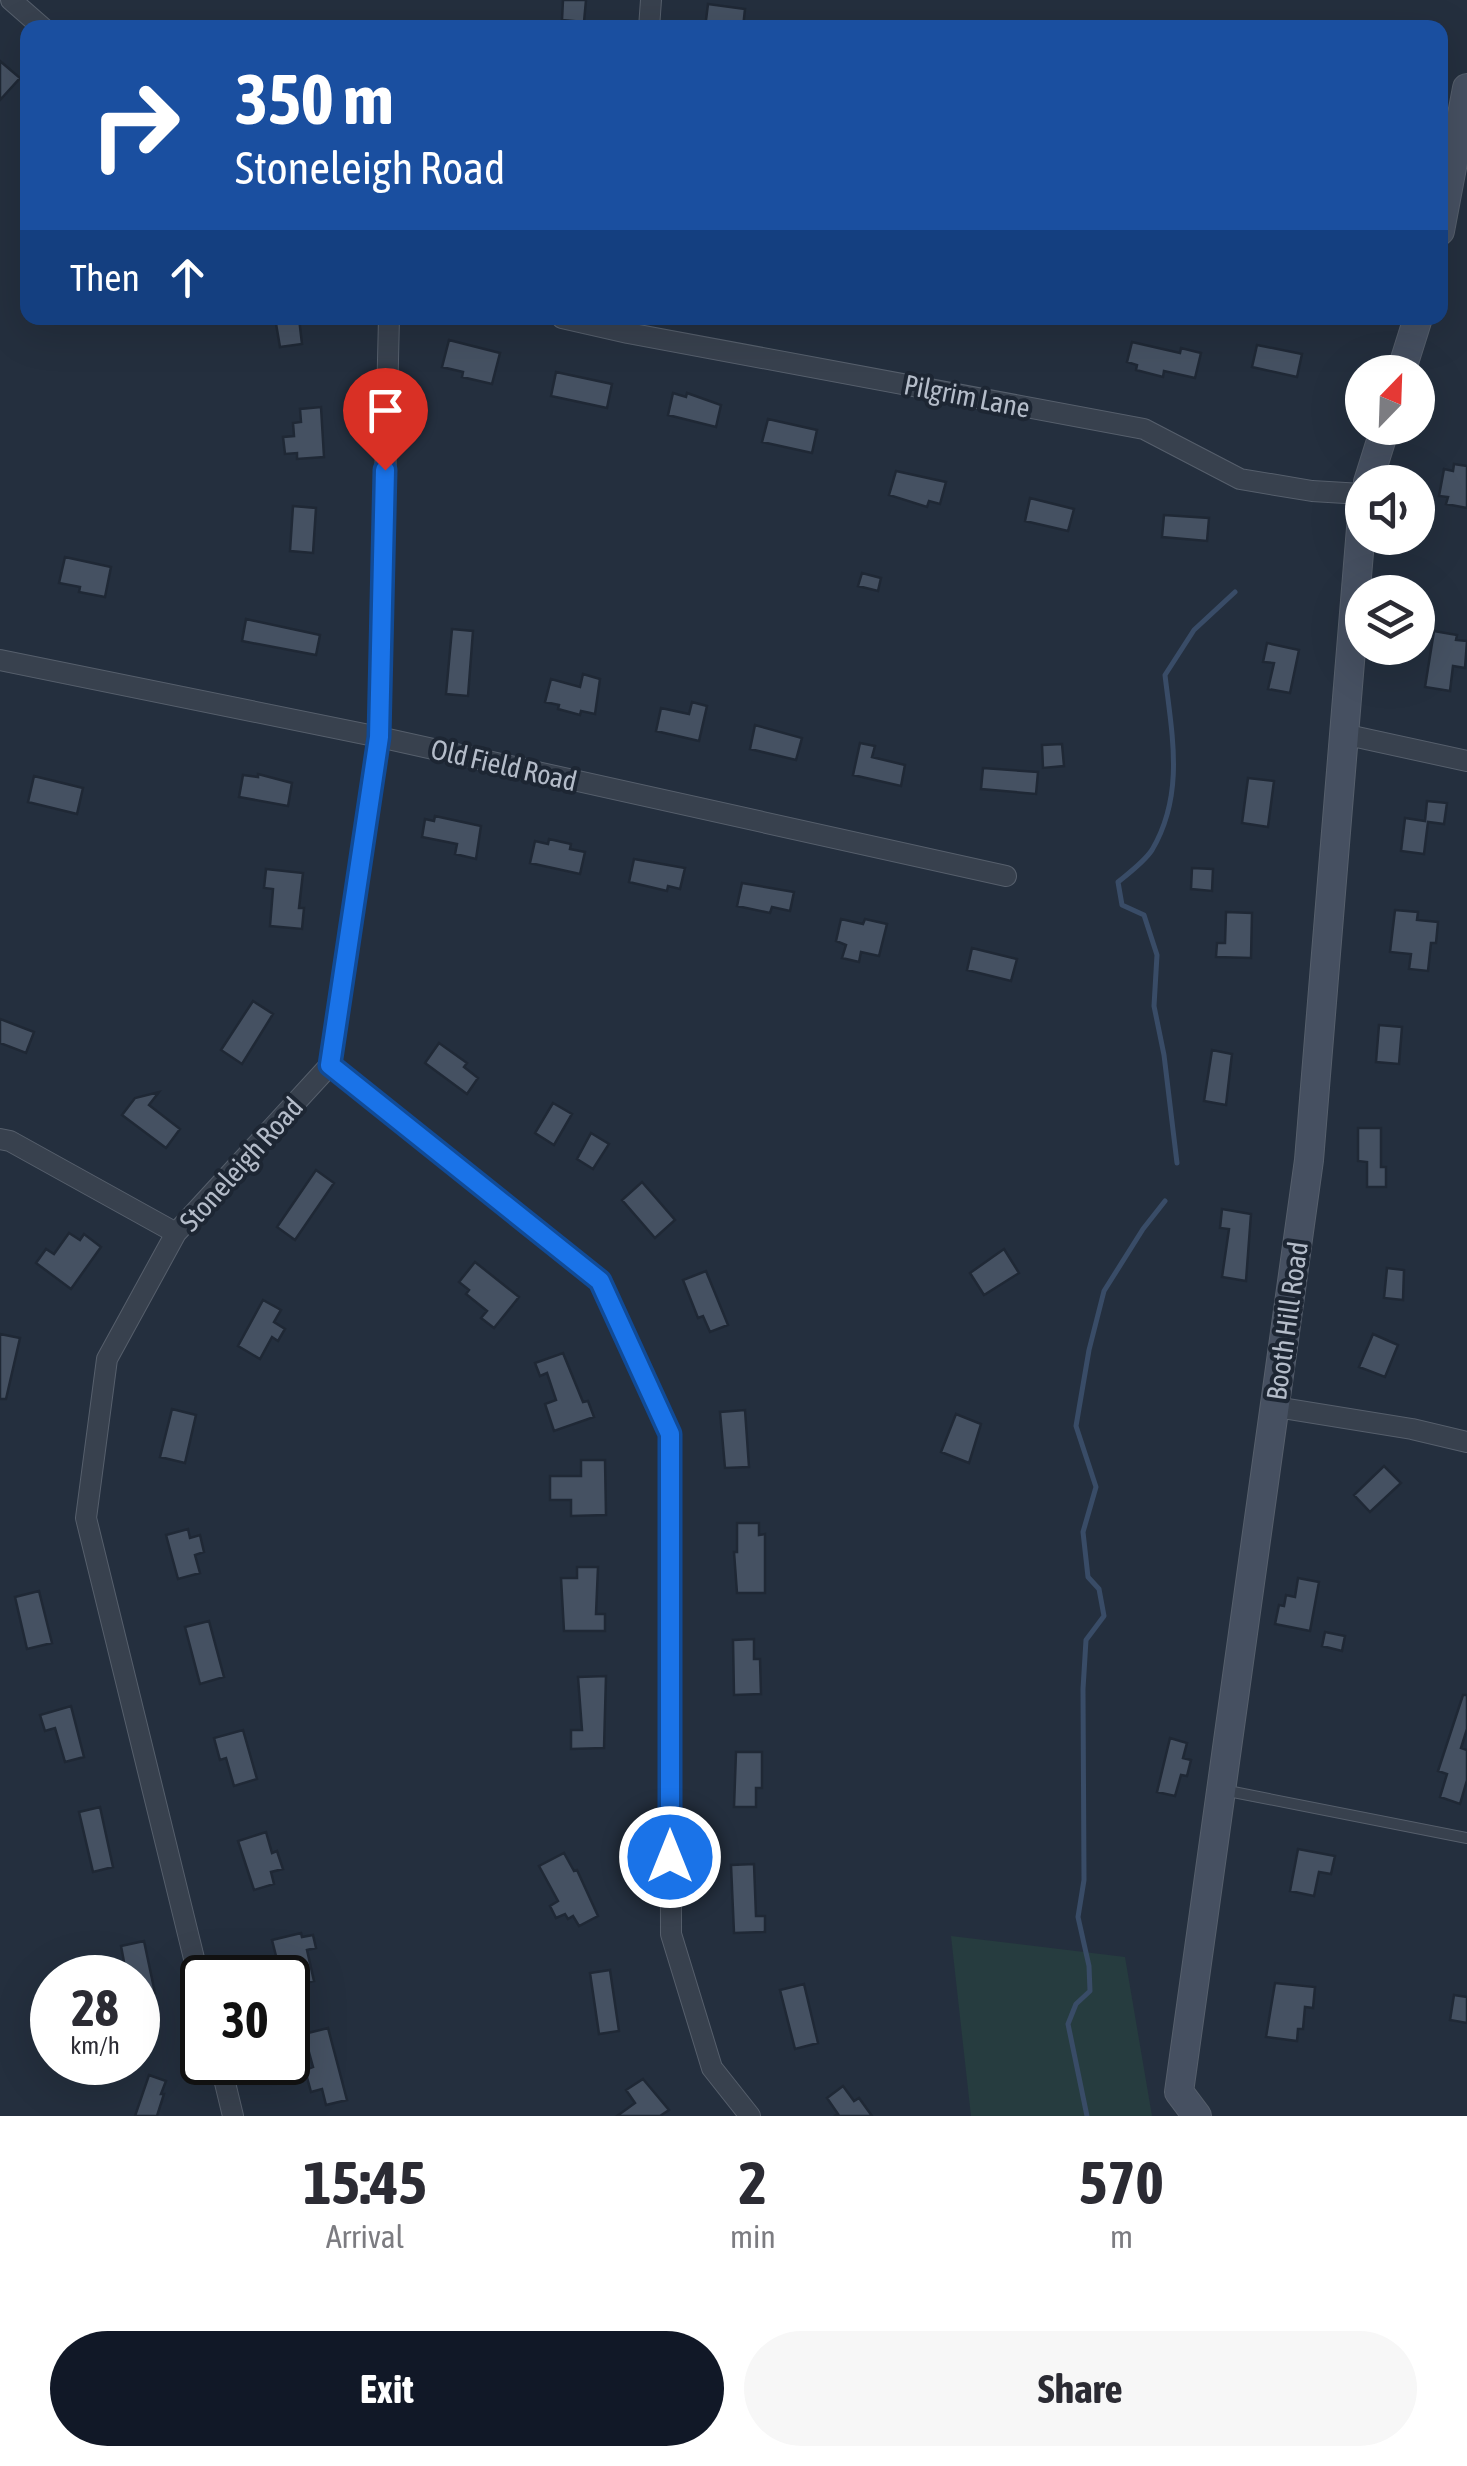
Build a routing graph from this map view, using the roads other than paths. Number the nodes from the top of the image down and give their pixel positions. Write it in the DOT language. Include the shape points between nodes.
graph roads {
  1 [pos="11,0"];
  2 [pos="34,20"];
  3 [pos="1467,88"];
  4 [pos="1448,189"];
  5 [pos="388,325"];
  6 [pos="629,325"];
  7 [pos="1416,325"];
  8 [pos="1406,355"];
  9 [pos="1345,493"];
  10 [pos="1359,555"];
  11 [pos="0,660"];
  12 [pos="1343,734"];
  13 [pos="379,737"];
  14 [pos="1467,762"];
  15 [pos="1006,876"];
  16 [pos="330,1065"];
  17 [pos="0,1139"];
  18 [pos="176,1233"];
  19 [pos="1276,1407"];
  20 [pos="1467,1442"];
  21 [pos="1220,1790"];
  22 [pos="1467,1838"];
  23 [pos="193,1955"];
  24 [pos="226,2085"];
  25 [pos="233,2116"];
  26 [pos="750,2116"];
  27 [pos="1198,2116"];
  1 -- 2 [label="street"];
  3 -- 4 [label="street"];
  5 -- 13 [label="street"];
  6 -- 9 [label="street, Pilgrim Lane" via="1144,428 1240,479"];
  7 -- 8 [label="street"];
  10 -- 12 [label="street, Booth Hill Road"];
  11 -- 13 [label="street, Old Field Road"];
  12 -- 14 [label="street"];
  12 -- 19 [label="street, Booth Hill Road" via="1308,1160"];
  13 -- 15 [label="street, Old Field Road"];
  13 -- 16 [label="street"];
  16 -- 18 [label="street, Stoneleigh Road"];
  16 -- 26 [label="street" via="600,1281 670,1434 671,1934 712,2068"];
  17 -- 18 [label="street"];
  18 -- 23 [label="street, Stoneleigh Road" via="107,1359 86,1518"];
  19 -- 20 [label="street"];
  19 -- 21 [label="street, Booth Hill Road"];
  21 -- 22 [label="lane"];
  21 -- 27 [label="street, Booth Hill Road" via="1179,2092"];
  24 -- 25 [label="street"];
}
